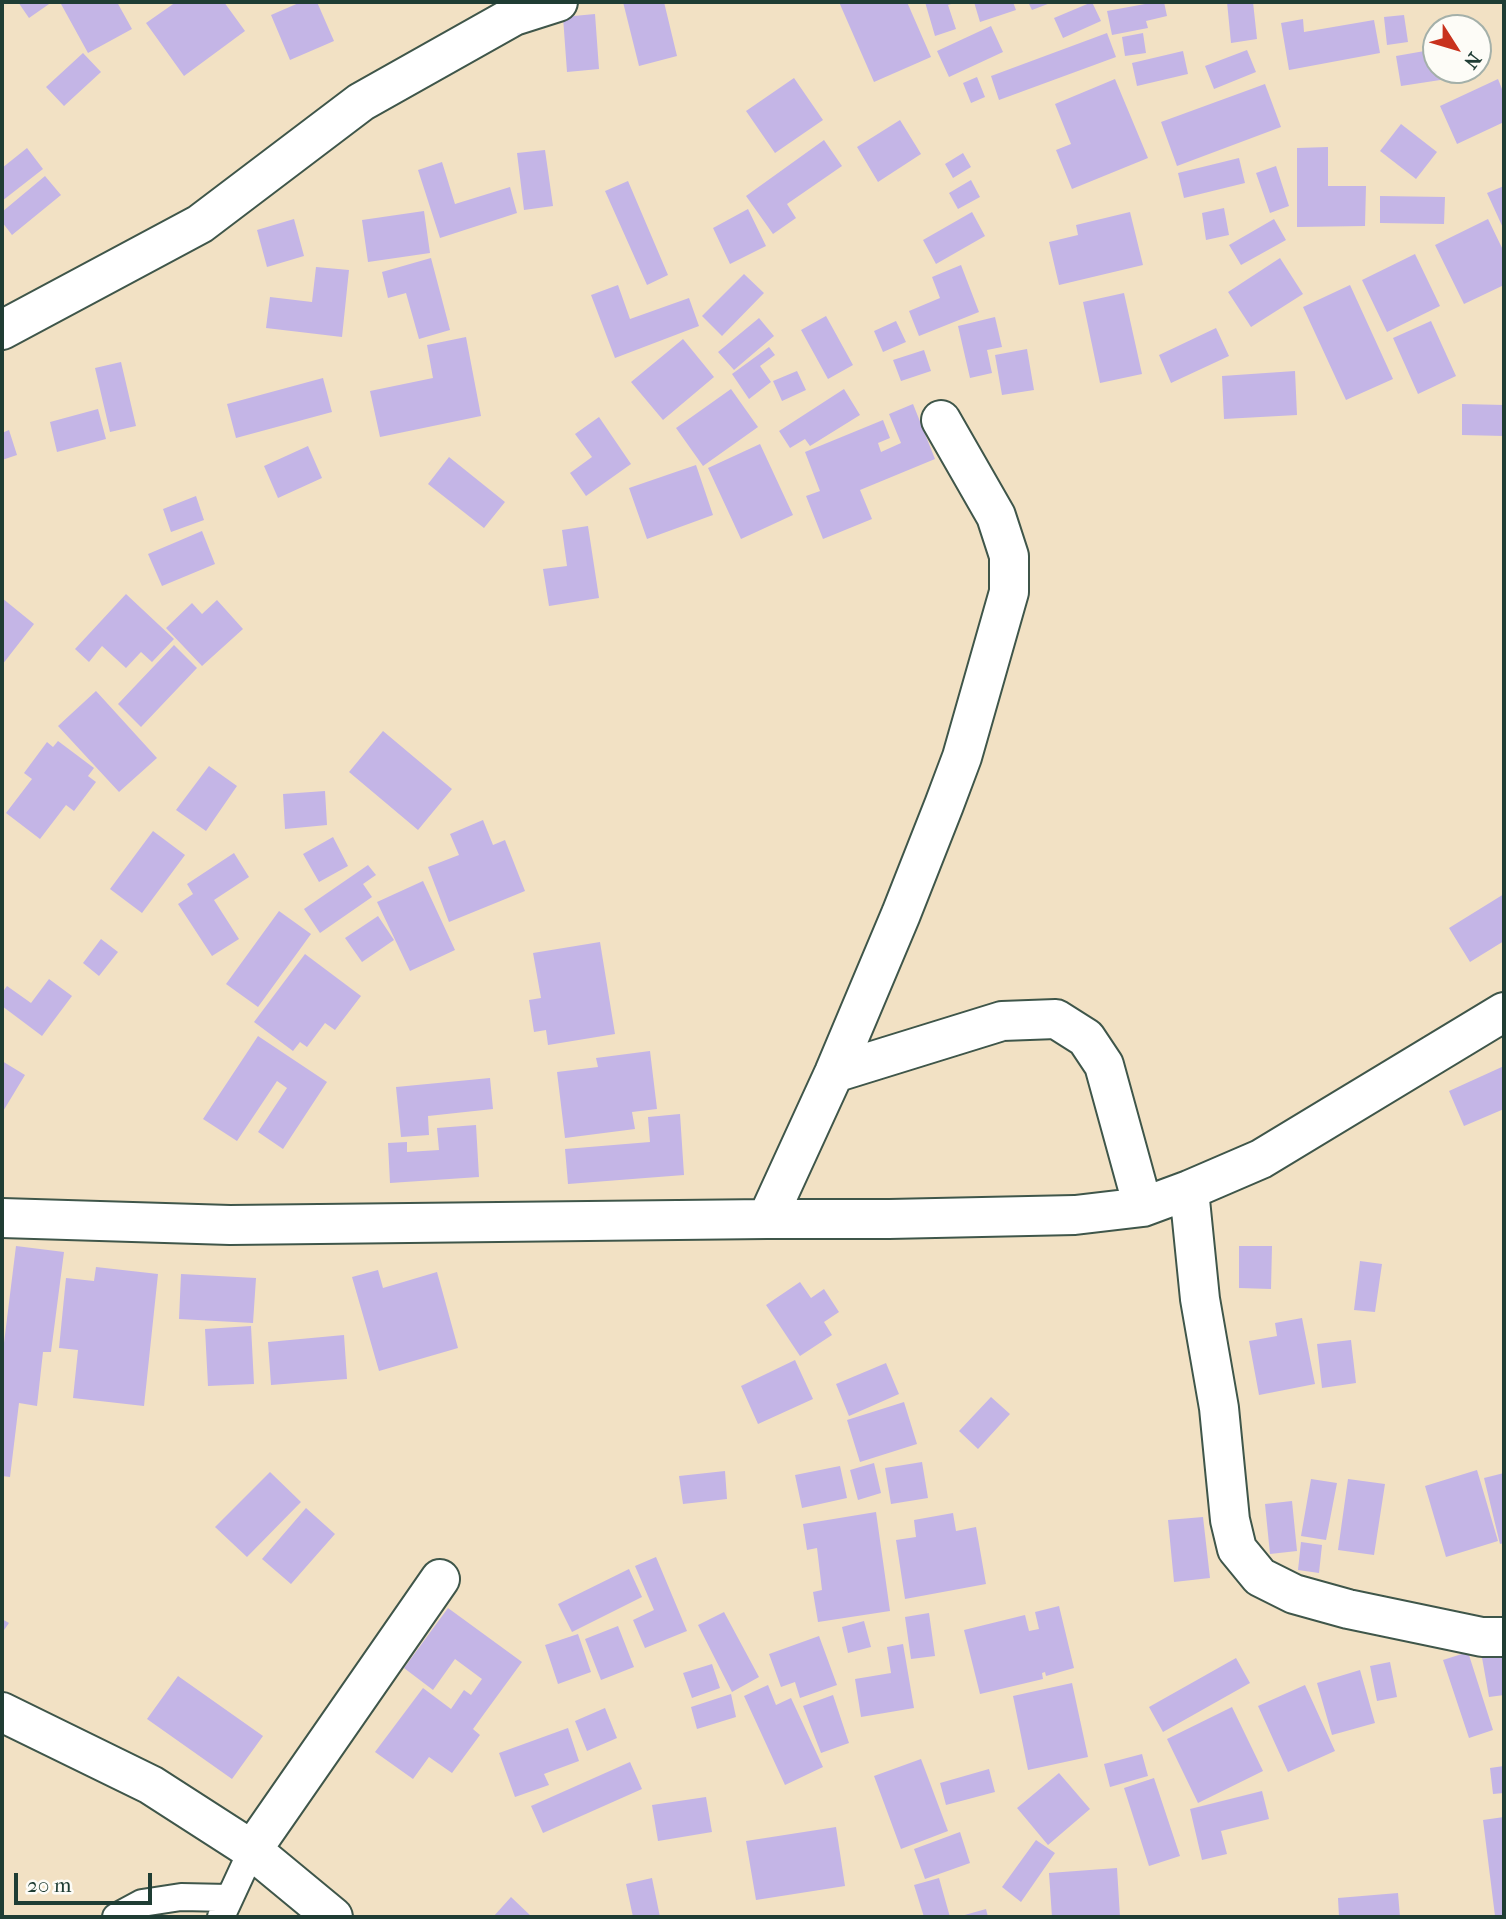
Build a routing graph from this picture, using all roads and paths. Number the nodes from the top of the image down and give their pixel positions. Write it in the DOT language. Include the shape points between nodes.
graph roads {
  1 [pos="558,2"];
  2 [pos="2,330"];
  3 [pos="941,420"];
  4 [pos="1504,1012"];
  5 [pos="834,1073"];
  6 [pos="1189,1190"];
  7 [pos="1143,1208"];
  8 [pos="2,1218"];
  9 [pos="768,1219"];
  10 [pos="440,1579"];
  11 [pos="1504,1637"];
  12 [pos="2,1712"];
  13 [pos="252,1850"];
  14 [pos="225,1908"];
  15 [pos="116,1917"];
  16 [pos="333,1917"];
  1 -- 2 [label="street" via="514,16 361,102 200,224"];
  3 -- 5 [label="street" via="996,516 1009,555 1009,592 962,757"];
  4 -- 6 [label="street" via="1261,1159"];
  5 -- 7 [label="street" via="1002,1021 1056,1019 1086,1038 1104,1065"];
  5 -- 9 [label="street"];
  6 -- 7 [label="street"];
  6 -- 11 [label="street" via="1200,1299 1237,1549 1260,1577 1294,1594 1468,1634"];
  7 -- 9 [label="street" via="1075,1215"];
  8 -- 9 [label="street" via="230,1225"];
  10 -- 13 [label="street"];
  12 -- 13 [label="street" via="151,1785"];
  13 -- 14 [label="lane"];
  13 -- 16 [label="street"];
  14 -- 15 [label="lane" via="181,1897 142,1903"];
}
